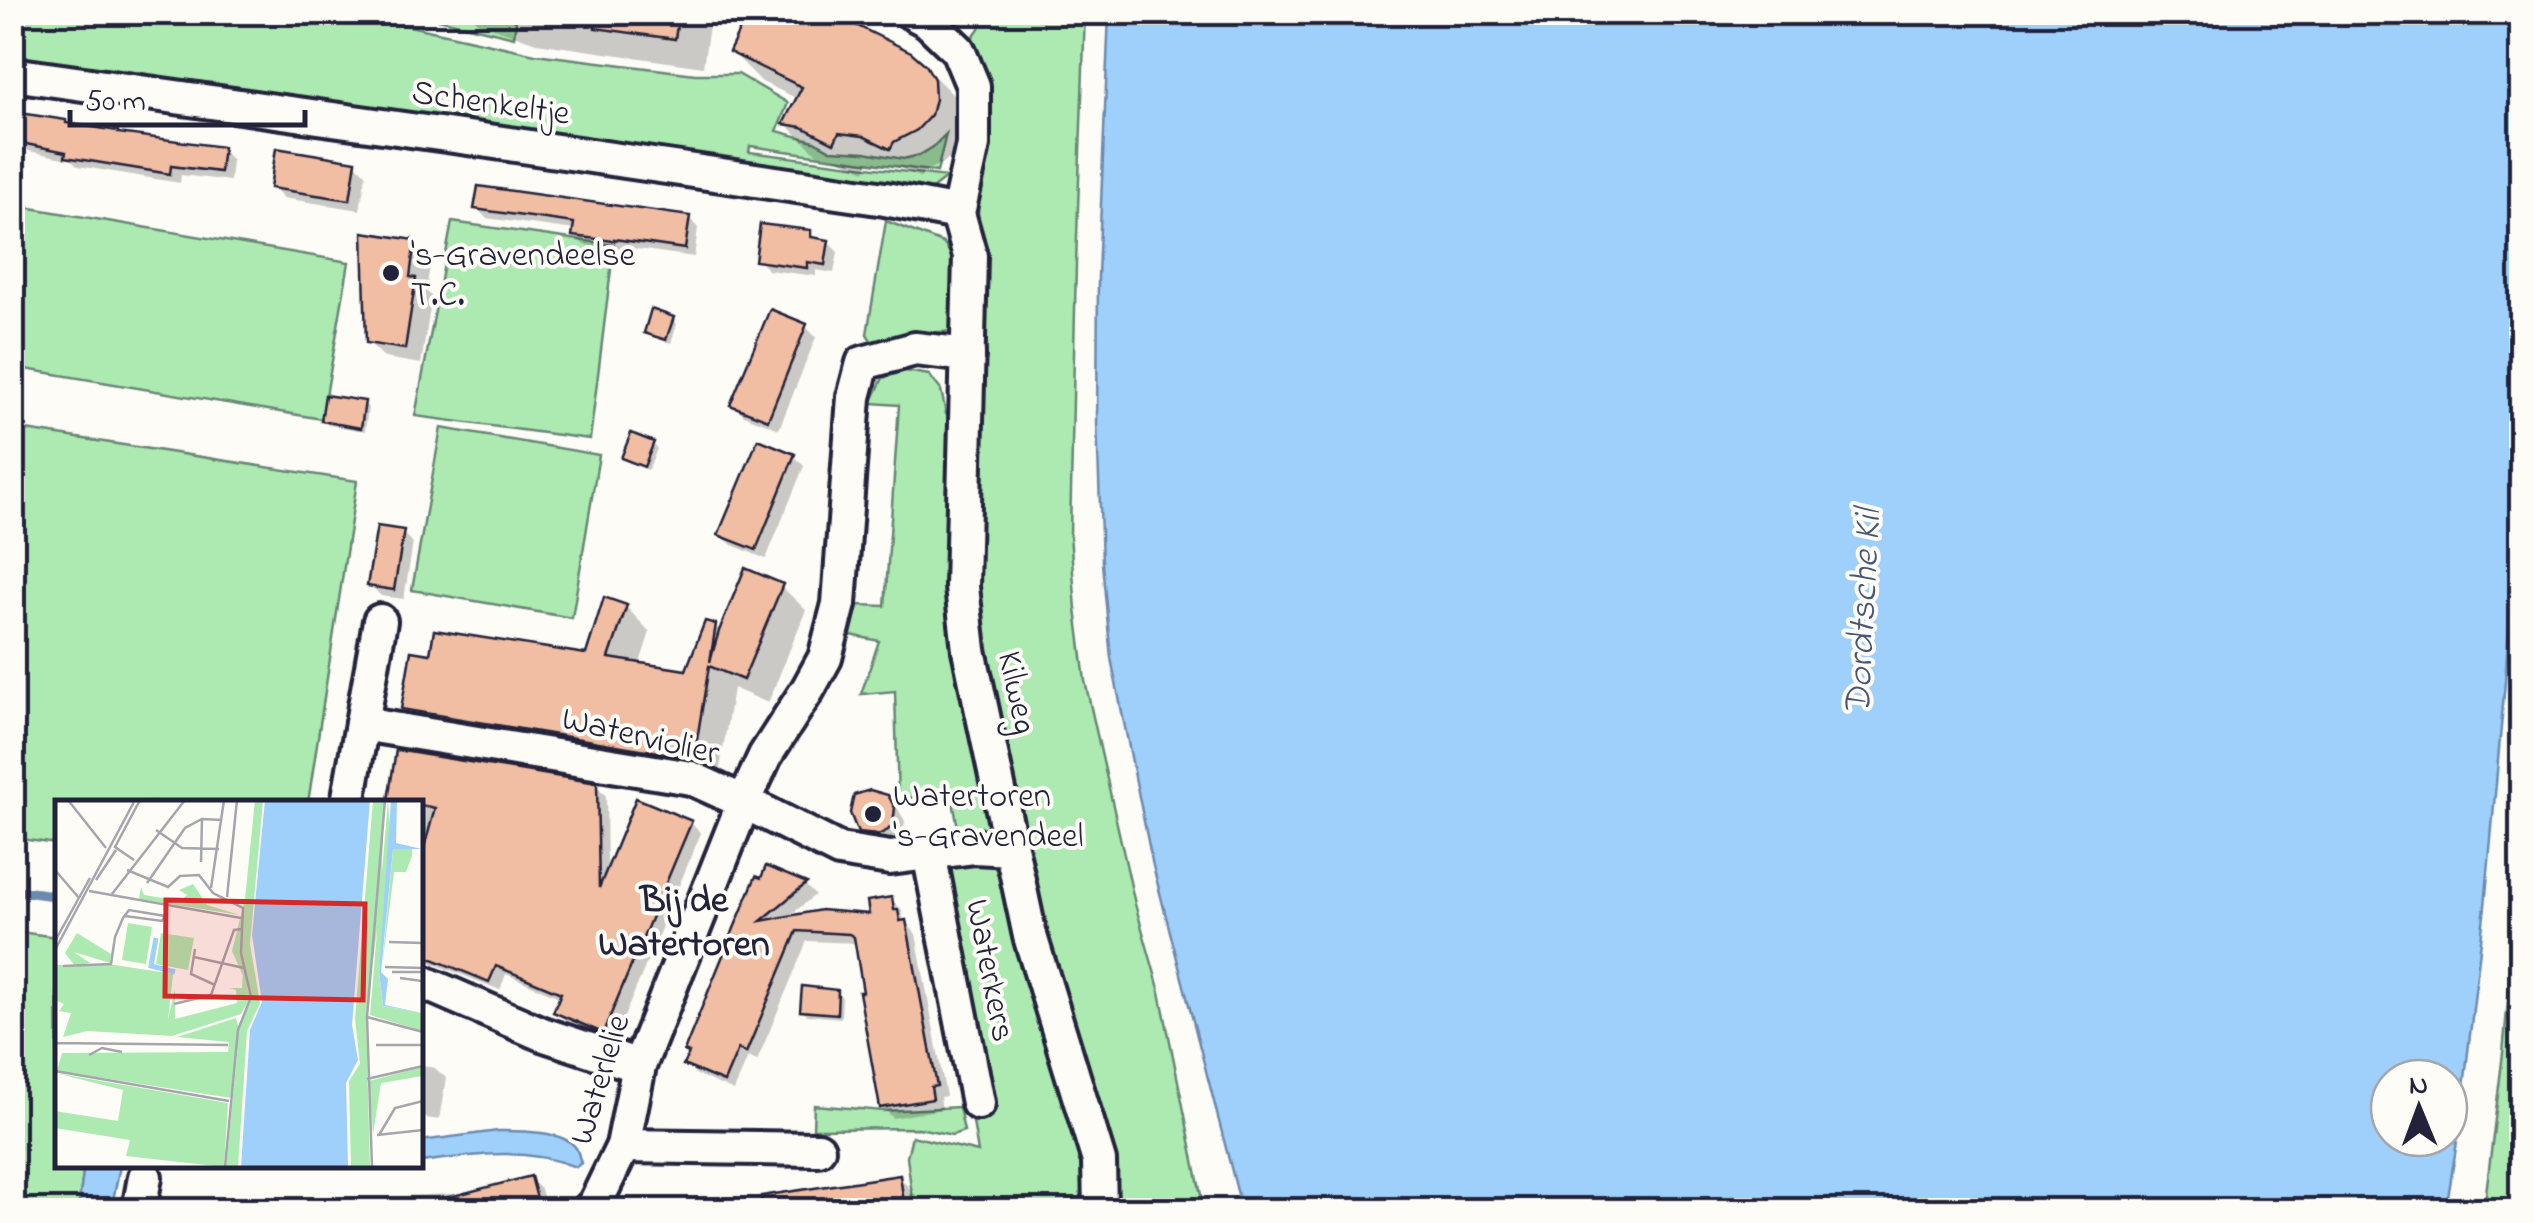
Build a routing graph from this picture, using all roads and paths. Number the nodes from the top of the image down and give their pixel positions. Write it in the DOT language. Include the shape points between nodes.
graph roads {
  1 [pos="911,12"];
  2 [pos="12,74"];
  3 [pos="958,213"];
  4 [pos="968,354"];
  5 [pos="380,620"];
  6 [pos="362,724"];
  7 [pos="349,800"];
  8 [pos="744,802"];
  9 [pos="1011,849"];
  10 [pos="929,852"];
  11 [pos="422,981"];
  12 [pos="639,1066"];
  13 [pos="978,1103"];
  14 [pos="623,1146"];
  15 [pos="818,1149"];
  16 [pos="146,1177"];
  17 [pos="139,1210"];
  18 [pos="589,1210"];
  19 [pos="1100,1210"];
  1 -- 3 [label="street, Kilweg" via="958,50 973,86 972,145"];
  2 -- 3 [label="street, Schenkeltje"];
  3 -- 4 [label="street, Kilweg" via="970,256"];
  4 -- 8 [label="street" via="915,349 863,362 854,397 839,604 825,658"];
  4 -- 9 [label="street, Kilweg" via="962,587"];
  5 -- 6 [label="street"];
  6 -- 7 [label="street"];
  6 -- 8 [label="street, Waterviolier" via="690,778"];
  8 -- 10 [label="street, Waterviolier" via="839,850 890,858"];
  8 -- 12 [label="street, Waterlelie"];
  9 -- 10 [label="street, Waterviolier"];
  9 -- 19 [label="street, Kilweg" via="1030,936 1099,1161"];
  10 -- 13 [label="street, Waterkers"];
  11 -- 12 [label="street" via="542,1034"];
  12 -- 14 [label="street, Waterlelie"];
  14 -- 15 [label="street"];
  14 -- 18 [label="street, Waterlelie"];
  16 -- 17 [label="street"];
}
